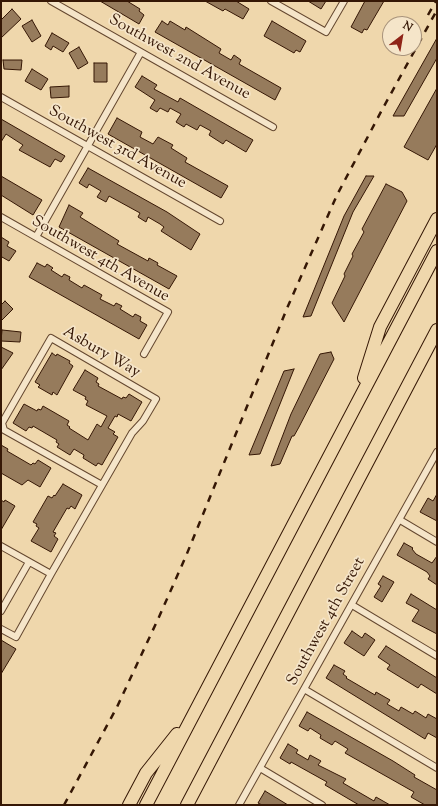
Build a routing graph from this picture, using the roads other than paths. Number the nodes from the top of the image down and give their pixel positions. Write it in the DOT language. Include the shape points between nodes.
graph roads {
  1 [pos="51,1"];
  2 [pos="271,1"];
  3 [pos="344,1"];
  4 [pos="141,52"];
  5 [pos="1,97"];
  6 [pos="273,127"];
  7 [pos="88,146"];
  8 [pos="1,217"];
  9 [pos="437,219"];
  10 [pos="220,221"];
  11 [pos="36,237"];
  12 [pos="437,251"];
  13 [pos="437,330"];
  14 [pos="437,346"];
  15 [pos="144,354"];
  16 [pos="420,361"];
  17 [pos="355,408"];
  18 [pos="437,452"];
  19 [pos="102,485"];
  20 [pos="400,520"];
  21 [pos="437,542"];
  22 [pos="1,546"];
  23 [pos="29,562"];
  24 [pos="51,574"];
  25 [pos="352,605"];
  26 [pos="1,611"];
  27 [pos="1,629"];
  28 [pos="437,656"];
  29 [pos="304,688"];
  30 [pos="194,713"];
  31 [pos="260,768"];
  32 [pos="437,768"];
  33 [pos="129,805"];
  34 [pos="146,805"];
  35 [pos="187,805"];
  36 [pos="239,805"];
  37 [pos="322,805"];
  1 -- 4 [label="street, Southwest 2nd Avenue"];
  2 -- 3 [label="street" via="326,32"];
  4 -- 6 [label="street, Southwest 2nd Avenue"];
  4 -- 7 [label="street"];
  5 -- 7 [label="street, Southwest 3rd Avenue"];
  7 -- 10 [label="street, Southwest 3rd Avenue"];
  7 -- 11 [label="street"];
  8 -- 11 [label="street, Southwest 4th Avenue"];
  9 -- 17 [label="highway" via="380,327"];
  11 -- 15 [label="street, Southwest 4th Avenue" via="168,312"];
  12 -- 17 [label="highway"];
  13 -- 16 [label="highway"];
  14 -- 16 [label="highway"];
  16 -- 35 [label="highway"];
  17 -- 30 [label="highway"];
  18 -- 20 [label="street, Southwest 4th Street"];
  19 -- 19 [label="street, Asbury Way" via="4,430 2,422 51,338 156,399 143,421 132,433"];
  19 -- 24 [label="street, Asbury Way"];
  20 -- 21 [label="street"];
  20 -- 25 [label="street, Southwest 4th Street"];
  22 -- 23 [label="street"];
  23 -- 24 [label="street"];
  23 -- 26 [label="street"];
  24 -- 27 [label="street, Asbury Way" via="16,637"];
  25 -- 28 [label="street"];
  25 -- 29 [label="street, Southwest 4th Street"];
  29 -- 31 [label="street, Southwest 4th Street"];
  29 -- 32 [label="street"];
  30 -- 33 [label="highway" via="146,773"];
  30 -- 34 [label="highway"];
  31 -- 36 [label="street, Southwest 4th Street"];
  31 -- 37 [label="street"];
}
